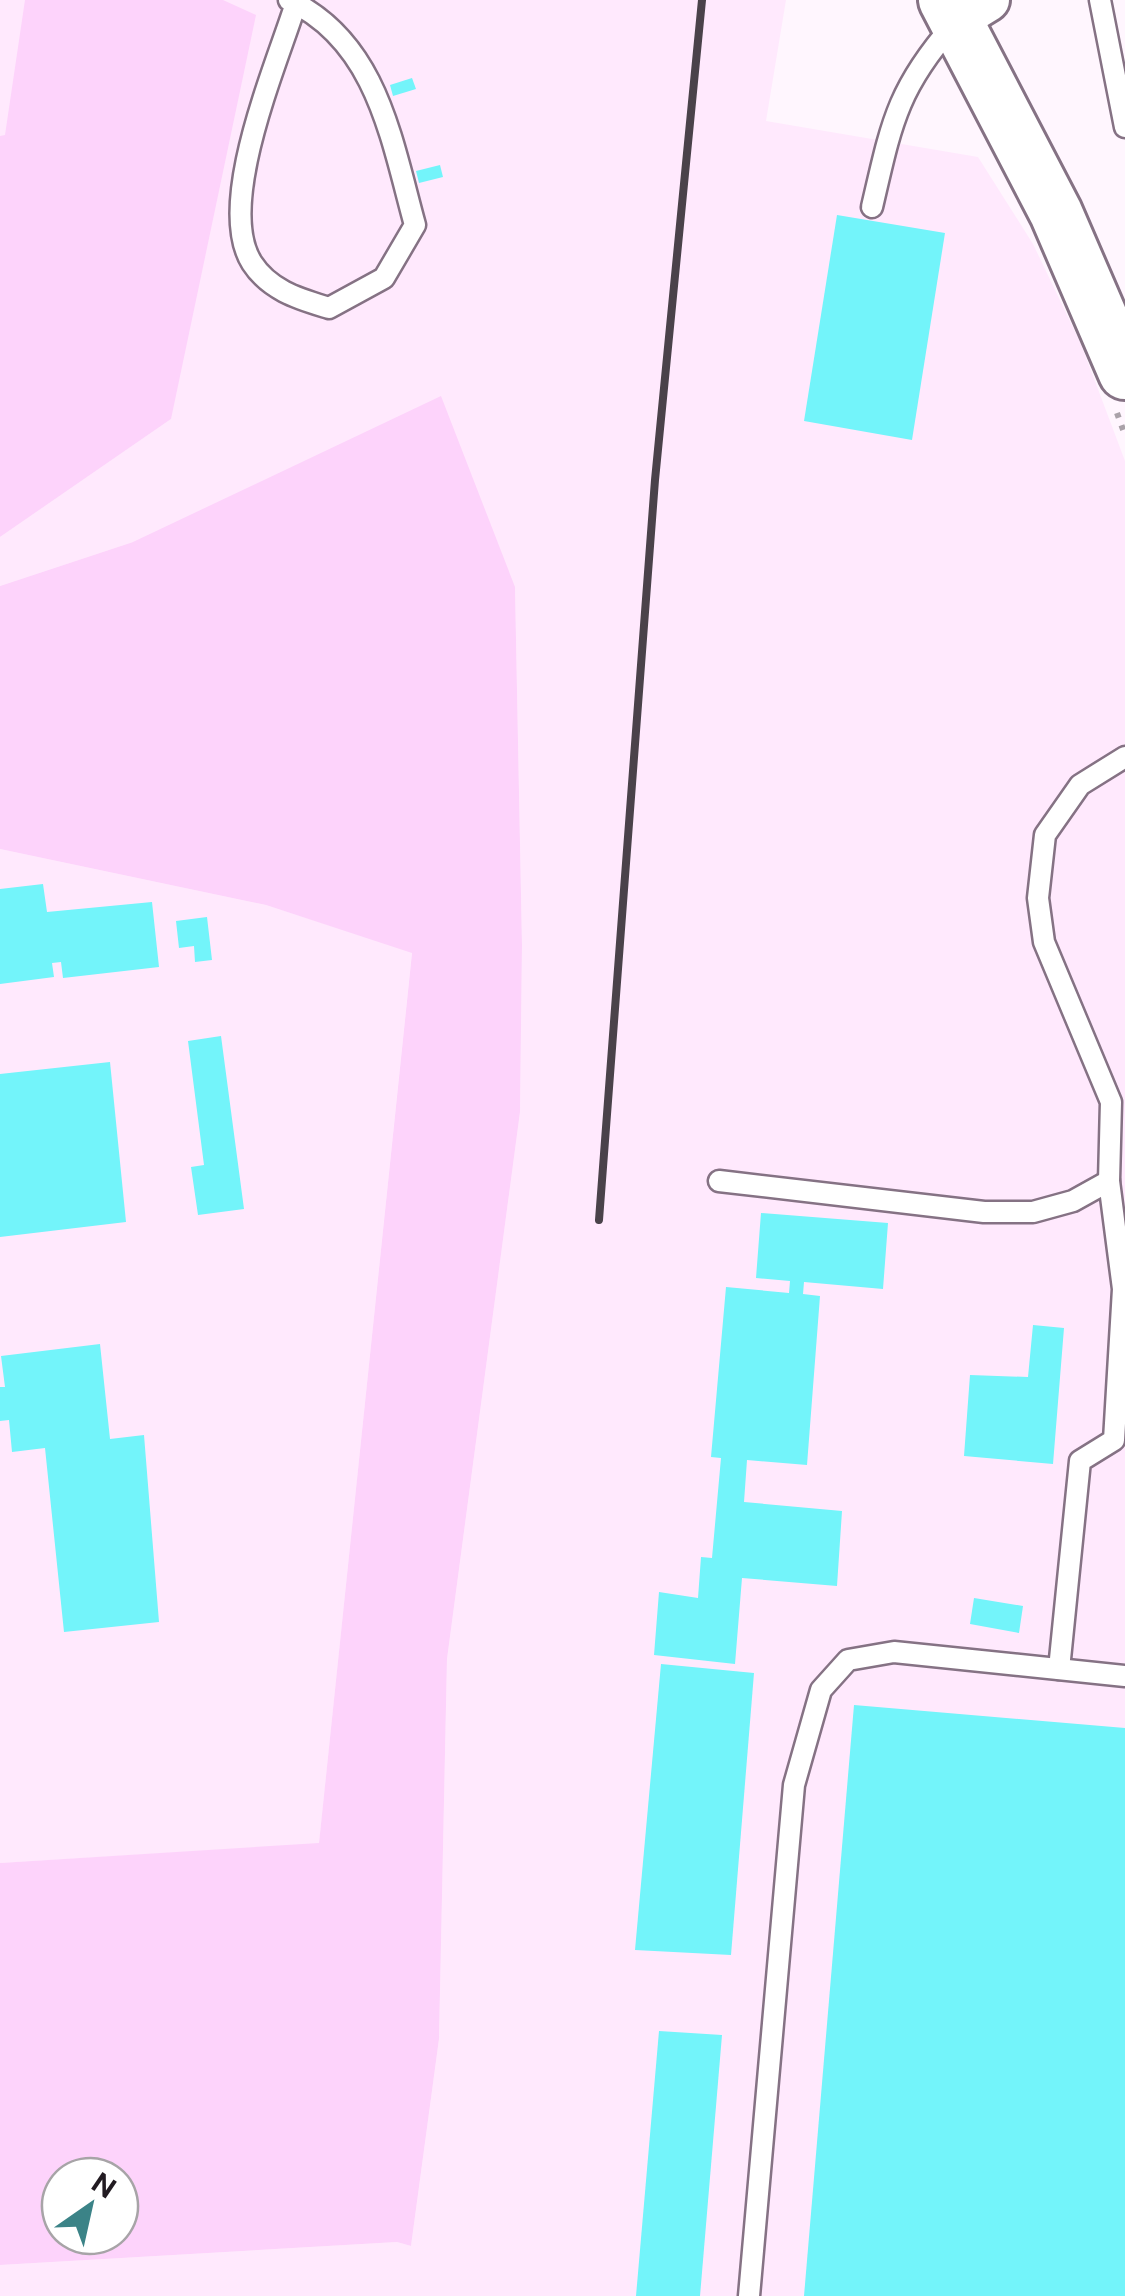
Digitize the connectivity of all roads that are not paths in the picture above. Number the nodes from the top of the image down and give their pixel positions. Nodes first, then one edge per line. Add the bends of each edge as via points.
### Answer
1 (1100, 0) edge
2 (292, 2) edge
3 (963, 6) edge
4 (1125, 127) edge
5 (872, 208) dead end
6 (1125, 372) edge
7 (1125, 757) edge
8 (719, 1181) dead end
9 (1109, 1181) junction
10 (1058, 1670) junction
11 (1125, 1676) edge
12 (749, 2296) edge

1 - 4 lane
2 - 2 lane via 319,14 354,49 387,123 415,225 384,278 330,308 286,295 252,262 240,222 250,146
3 - 5 lane via 899,102
3 - 6 street
7 - 9 lane via 1080,785 1046,835 1038,898 1044,942 1111,1102
8 - 9 lane via 1016,1212 1073,1201
9 - 10 lane via 1123,1288 1114,1440 1080,1461
10 - 11 lane
10 - 12 lane via 866,1654 848,1660 821,1690 794,1785

